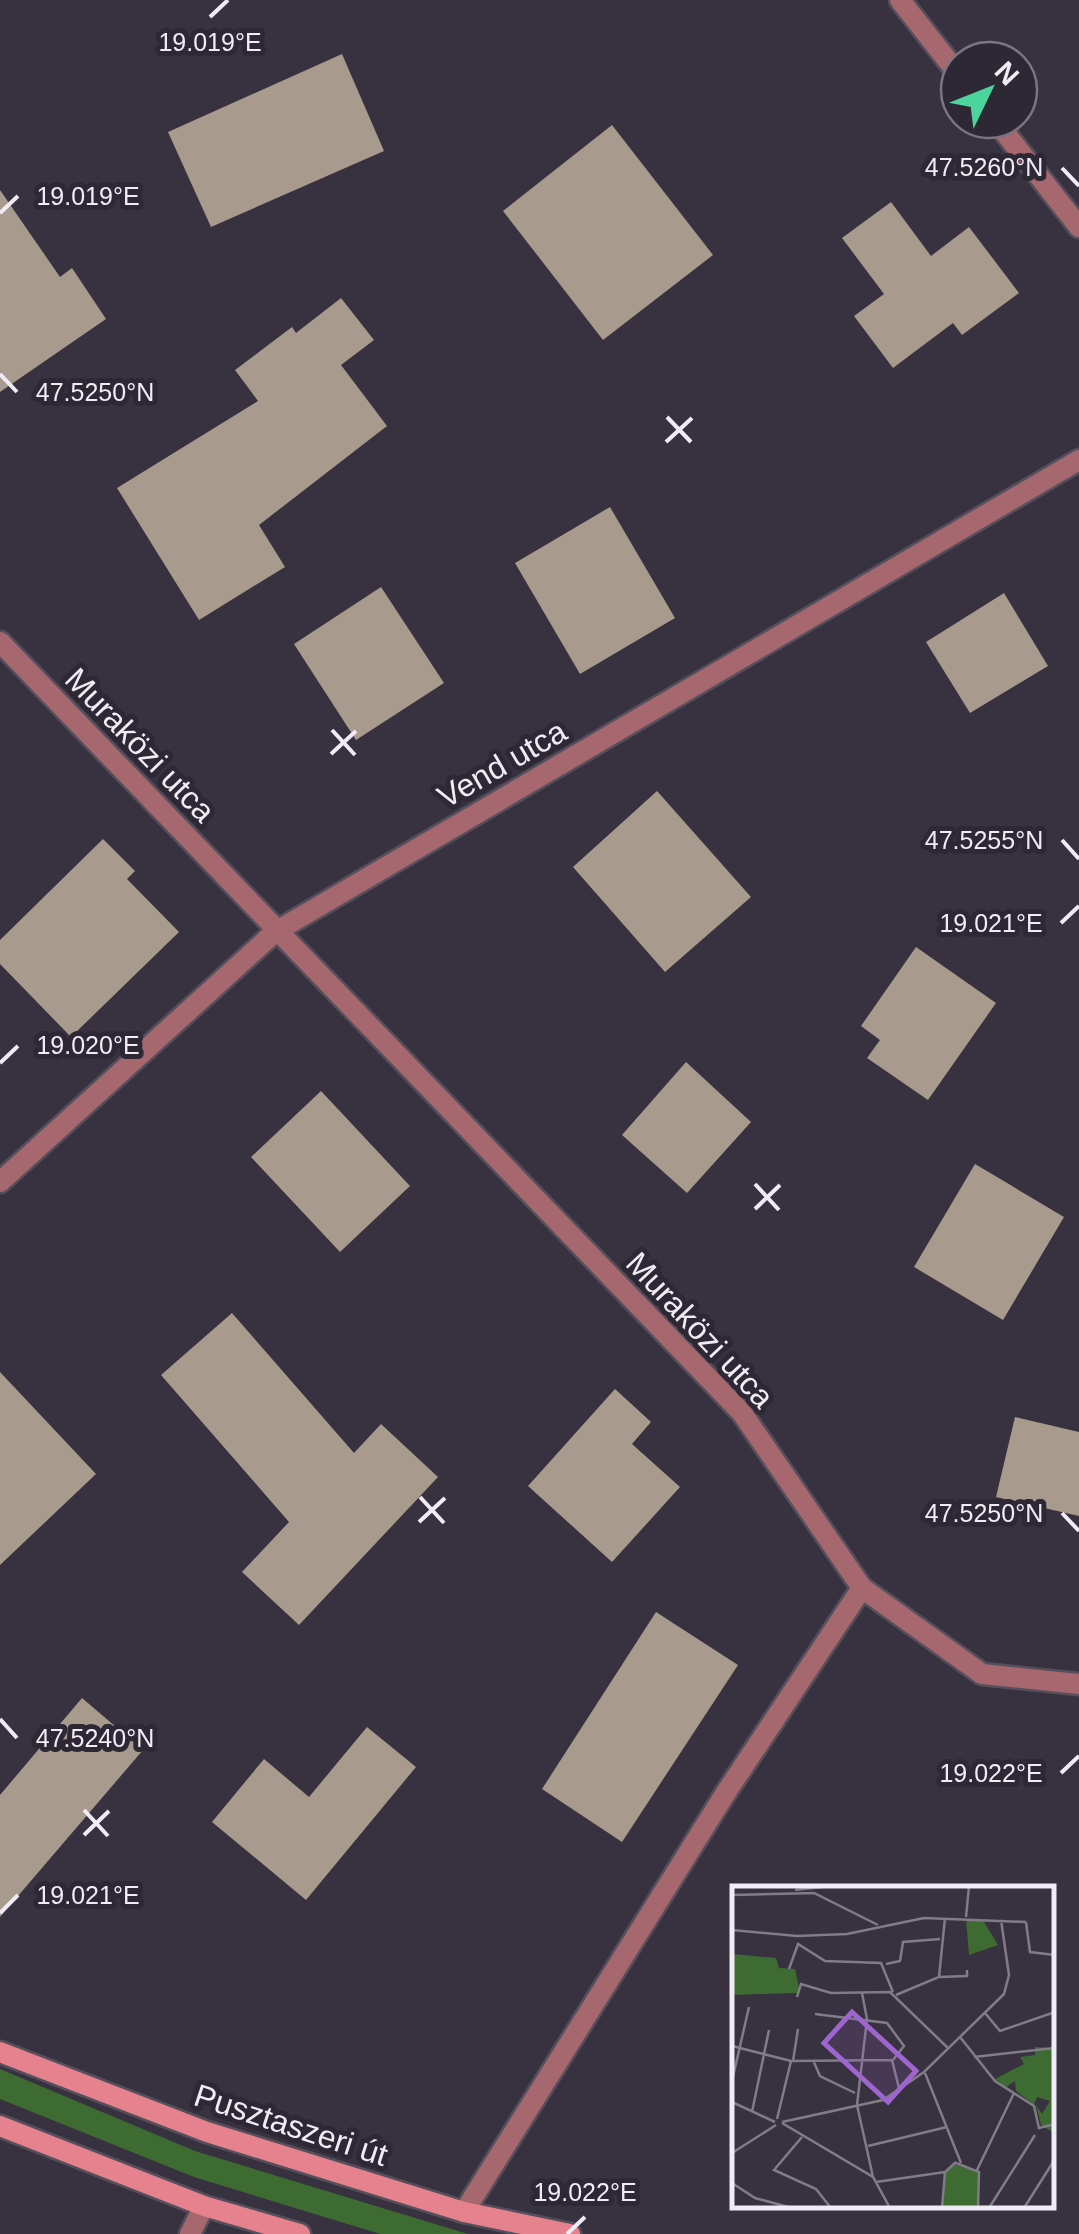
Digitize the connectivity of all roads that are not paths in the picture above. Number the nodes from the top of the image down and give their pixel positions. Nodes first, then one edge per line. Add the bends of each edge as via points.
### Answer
1 (900, 0) edge
2 (939, 50) edge
3 (1011, 140) edge
4 (1079, 227) edge
5 (1079, 460) edge
6 (0, 642) edge
7 (275, 932) junction
8 (0, 1182) edge
9 (862, 1588) junction
10 (1079, 1684) edge
11 (0, 2052) edge
12 (0, 2126) edge
13 (204, 2206) junction
14 (464, 2212) junction
15 (190, 2234) edge
16 (300, 2234) edge
17 (570, 2234) edge

1 - 2 street
3 - 4 street
5 - 7 street, Vend utca
6 - 7 street, Muraközi utca
7 - 8 street, Vend utca
7 - 9 street, Muraközi utca via 742,1414
9 - 10 street, Muraközi utca via 982,1674
9 - 14 street
11 - 14 street, Pusztaszeri út via 206,2132
12 - 13 street
13 - 15 street
13 - 16 street
14 - 17 street, Pusztaszeri út

